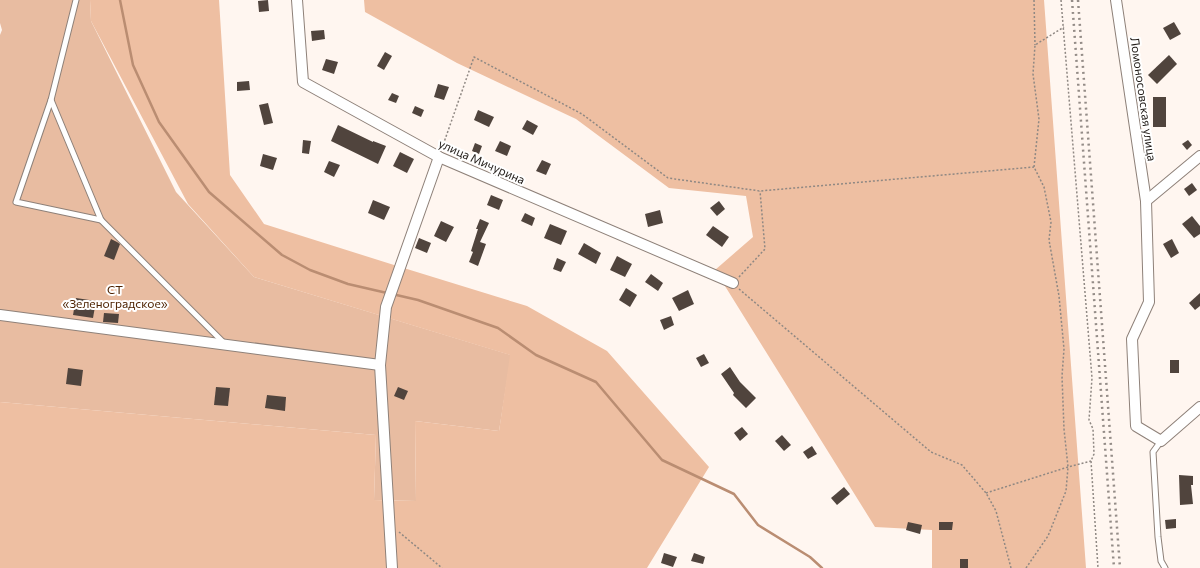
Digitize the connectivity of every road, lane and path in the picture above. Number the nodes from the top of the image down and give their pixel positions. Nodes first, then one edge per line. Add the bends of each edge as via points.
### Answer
1 (76, 0) edge
2 (297, 0) edge
3 (1034, 0) edge
4 (1061, 0) edge
5 (1116, 0) edge
6 (1064, 27) junction
7 (1035, 45) junction
8 (51, 100) junction
9 (1200, 156) edge
10 (439, 157) junction
11 (1034, 166) junction
12 (760, 191) junction
13 (1146, 201) junction
14 (101, 220) junction
15 (733, 283) junction
16 (0, 314) edge
17 (225, 344) junction
18 (380, 365) junction
19 (1200, 407) edge
20 (1161, 441) junction
21 (1091, 461) junction
22 (1068, 467) junction
23 (986, 492) junction
24 (389, 523) junction
25 (392, 568) edge
26 (442, 568) edge
27 (1011, 568) edge
28 (1026, 568) edge
29 (1098, 568) edge
30 (1164, 568) edge

1 - 8 lane
2 - 10 street, улица Мичурина via 303,82
3 - 7 path
4 - 6 path
5 - 13 street, Ломоносовская улица
6 - 7 path
6 - 21 path via 1092,378 1089,420 1093,429 1094,454
7 - 11 path via 1033,74 1039,119
8 - 14 lane
8 - 14 lane via 16,202
9 - 13 street
10 - 12 path via 474,57 582,114 668,178
10 - 15 street, улица Мичурина
10 - 18 street via 386,307
11 - 12 path
11 - 22 path via 1044,187 1051,222 1049,240 1059,296 1064,349 1062,376
12 - 15 path via 765,249
13 - 20 street, Ломоносовская улица via 1148,302 1132,339 1136,426
14 - 17 lane
15 - 23 path via 931,452 962,464
16 - 17 street
17 - 18 street
18 - 24 street
19 - 20 street
20 - 30 lane via 1153,452 1158,537
21 - 22 path
21 - 29 path
22 - 23 path
22 - 28 path via 1066,491 1048,536
23 - 27 path via 996,511
24 - 25 street
24 - 26 path

